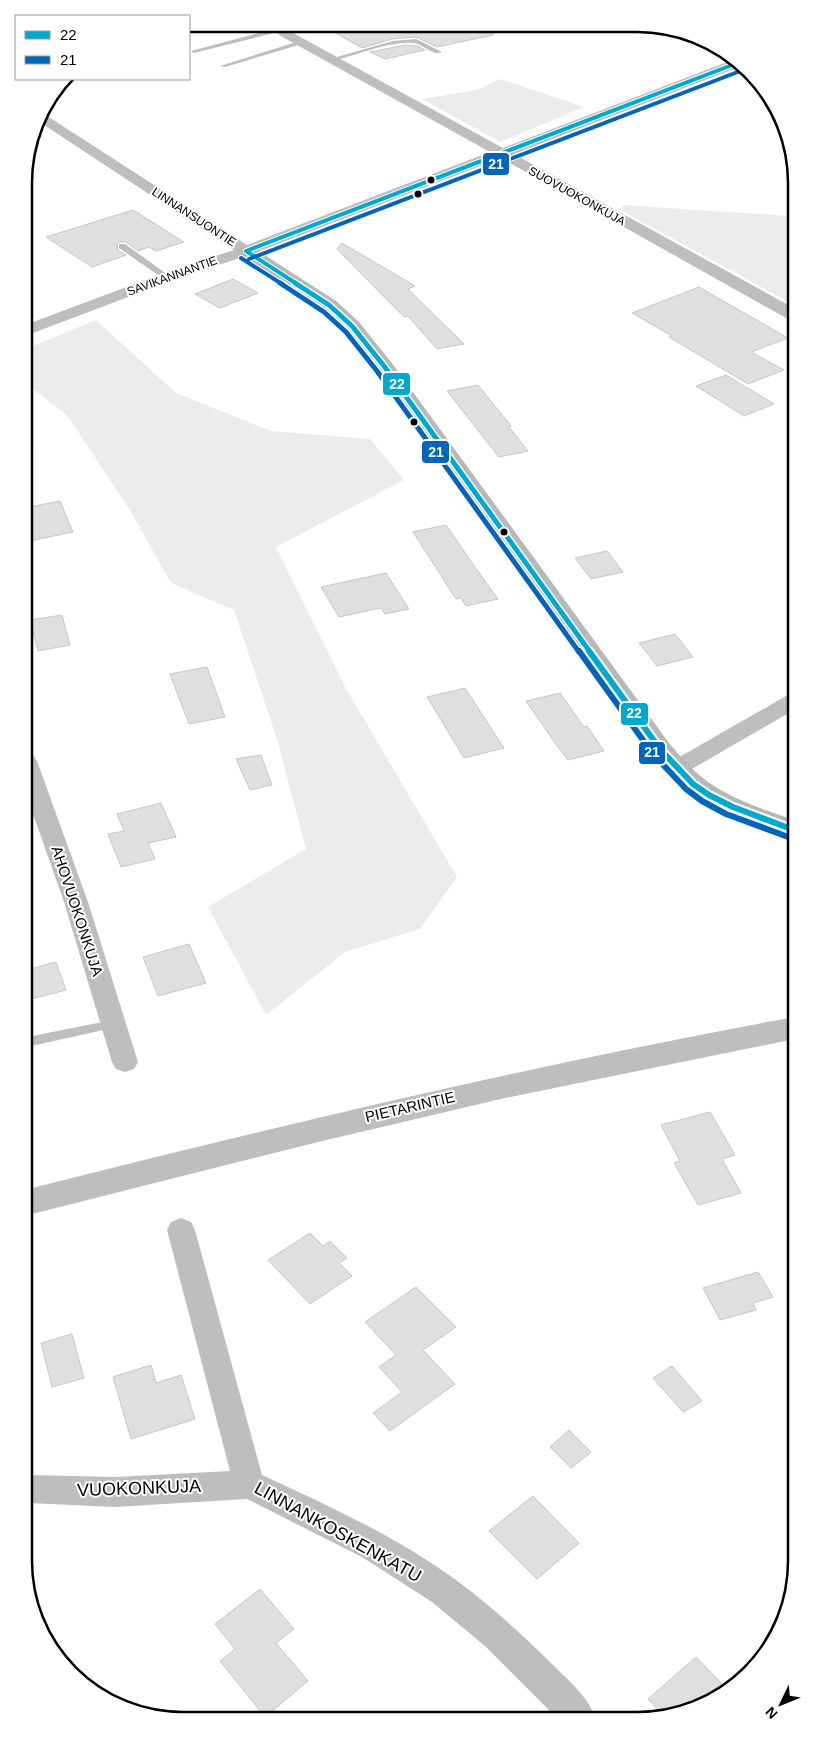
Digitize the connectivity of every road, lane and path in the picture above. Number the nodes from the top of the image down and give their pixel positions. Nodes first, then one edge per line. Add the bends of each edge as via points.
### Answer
1 (270, 32) edge
2 (284, 32) edge
3 (303, 42) junction
4 (194, 51) dead end
5 (438, 52) dead end
6 (334, 59) junction
7 (731, 65) edge
8 (223, 66) dead end
9 (47, 120) edge
10 (502, 153) junction
11 (122, 246) dead end
12 (246, 251) junction
13 (167, 277) junction
14 (788, 312) edge
15 (33, 328) edge
16 (788, 704) edge
17 (677, 768) junction
18 (33, 780) edge
19 (788, 828) edge
20 (113, 1024) junction
21 (788, 1029) edge
22 (32, 1041) edge
23 (125, 1062) dead end
24 (32, 1201) edge
25 (181, 1230) dead end
26 (249, 1484) junction
27 (32, 1489) edge
28 (574, 1712) edge

1 - 4 lane
2 - 3 street, SUOVUOKONKUJA
3 - 6 street, SUOVUOKONKUJA
3 - 8 lane
5 - 6 lane via 416,41 393,43
6 - 10 street, SUOVUOKONKUJA
7 - 10 street, SAVIKANNANTIE
9 - 12 street, LINNANSUONTIE
10 - 12 street, SAVIKANNANTIE
10 - 14 street, SUOVUOKONKUJA
11 - 13 lane
12 - 13 street, SAVIKANNANTIE
12 - 17 street, LINNANSUONTIE via 321,300 352,326
13 - 15 street, SAVIKANNANTIE
16 - 17 street
17 - 19 street, LINNANSUONTIE via 705,793
18 - 20 street, AHOVUOKONKUJA via 76,902
20 - 22 lane
20 - 23 street, AHOVUOKONKUJA
21 - 24 main road, PIETARINTIE via 500,1086 290,1135
25 - 26 street, LINNANKOSKENKATU
26 - 27 street, VUOKONKUJA via 115,1492
26 - 28 street, LINNANKOSKENKATU via 370,1545 444,1592 501,1639

